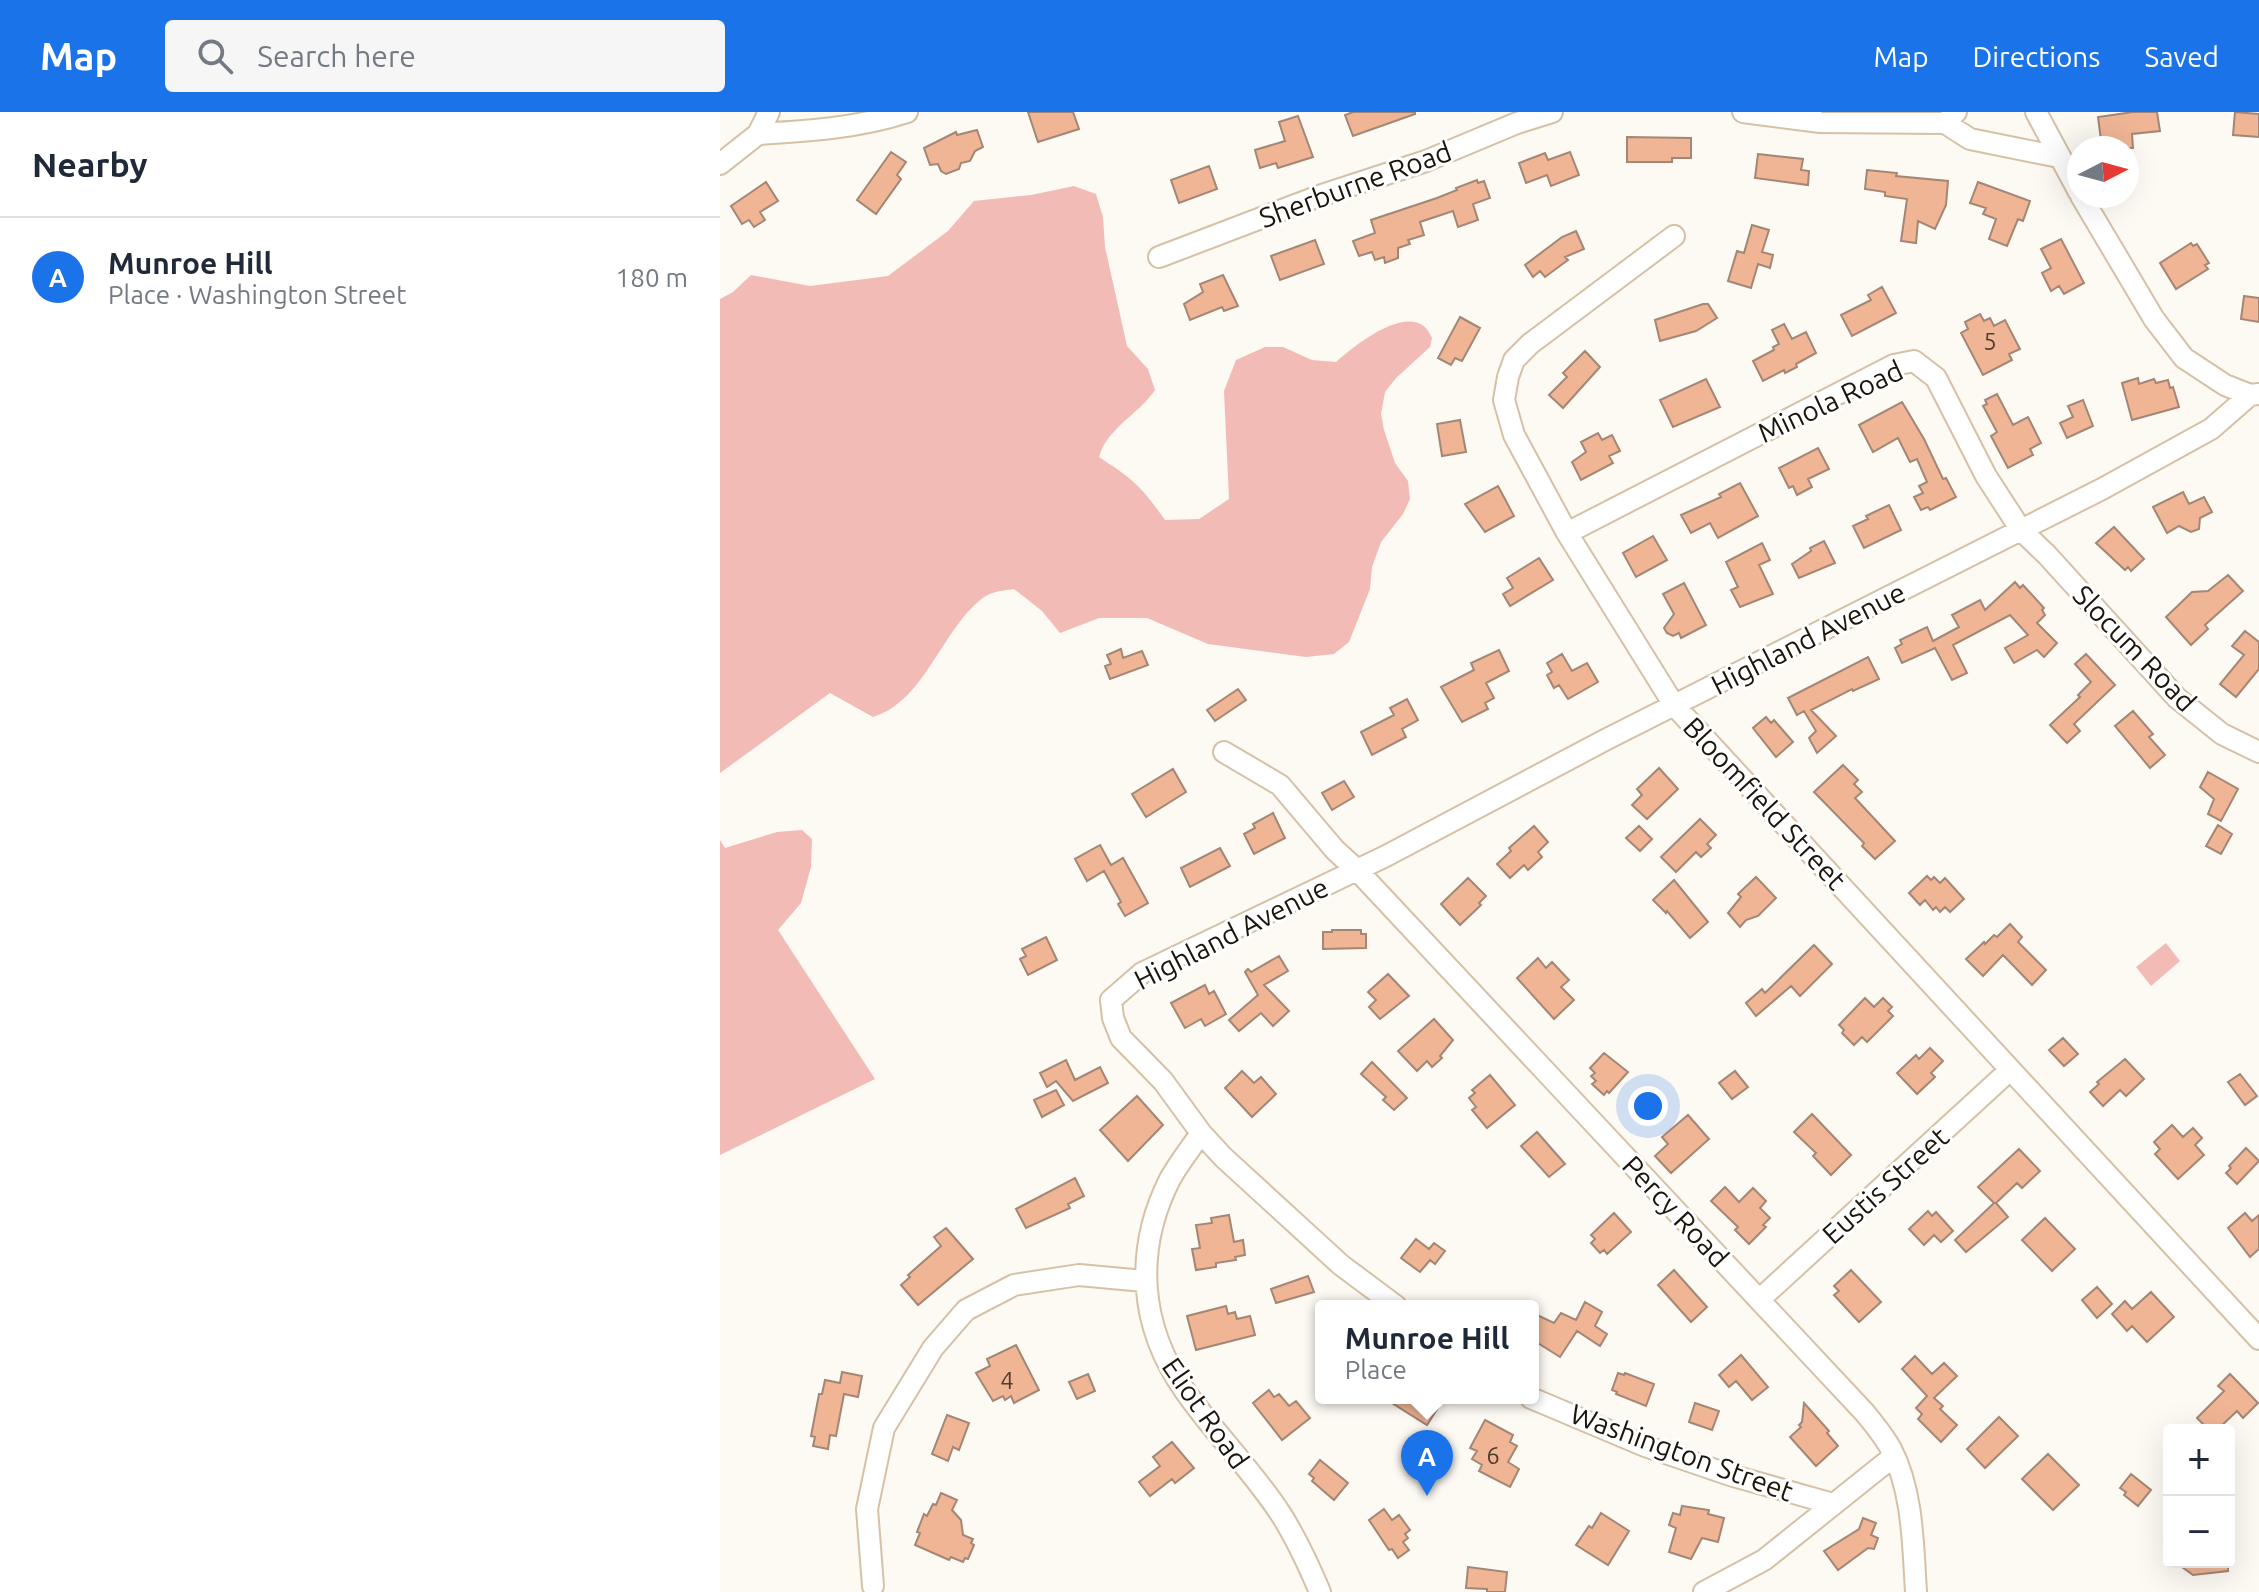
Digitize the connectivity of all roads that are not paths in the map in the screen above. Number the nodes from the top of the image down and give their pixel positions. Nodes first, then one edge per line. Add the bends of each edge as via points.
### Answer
1 (769, 112) edge
2 (907, 112) edge
3 (1743, 112) edge
4 (2036, 112) edge
5 (1543, 113) edge
6 (1786, 115) edge
7 (1951, 117) edge
8 (758, 134) junction
9 (2059, 157) junction
10 (720, 164) edge
11 (2067, 171) edge
12 (2088, 208) edge
13 (1674, 236) dead end
14 (1159, 257) dead end
15 (2255, 394) edge
16 (2021, 530) junction
17 (1567, 533) junction
18 (1674, 705) junction
19 (1224, 752) dead end
20 (2259, 752) edge
21 (1357, 870) junction
22 (2010, 1070) junction
23 (1201, 1133) junction
24 (1144, 1281) junction
25 (1388, 1300) edge
26 (1759, 1300) junction
27 (2259, 1339) edge
28 (1539, 1401) edge
29 (1894, 1456) junction
30 (1833, 1504) junction
31 (873, 1586) dead end
32 (1320, 1592) edge
33 (1704, 1592) edge
34 (1916, 1592) edge

1 - 8 street
2 - 8 street via 823,130
3 - 6 street
4 - 9 street
5 - 14 street, Sherburne Road
6 - 7 street via 1820,122
7 - 9 street via 1970,139
8 - 10 street
9 - 11 street
12 - 15 street via 2154,319 2184,358 2225,385
13 - 17 street, Bloomfield Street via 1514,360 1504,400 1514,435
15 - 16 street, Highland Avenue via 2211,429
16 - 17 street, Minola Road via 1986,476 1936,378 1914,361 1894,365
16 - 18 street, Highland Avenue
16 - 20 street, Slocum Road via 2177,698 2222,734
17 - 18 street, Bloomfield Street
18 - 21 street, Highland Avenue
18 - 22 street, Bloomfield Street
19 - 21 street, Percy Road via 1280,785
21 - 23 street, Highland Avenue via 1142,973 1111,1000 1121,1038 1163,1081
21 - 26 street, Percy Road
22 - 26 street, Eustis Street
22 - 27 street, Bloomfield Street
23 - 24 street, Eliot Road via 1155,1212
23 - 25 street via 1341,1265
24 - 31 street via 1079,1275 1014,1285 966,1310 933,1348 884,1428 867,1509
24 - 32 street, Eliot Road via 1158,1346 1183,1389 1281,1514
26 - 29 street, Percy Road via 1865,1413
28 - 30 street, Washington Street via 1645,1446
29 - 30 street
29 - 34 street, Percy Road via 1913,1536
30 - 33 street via 1764,1560

